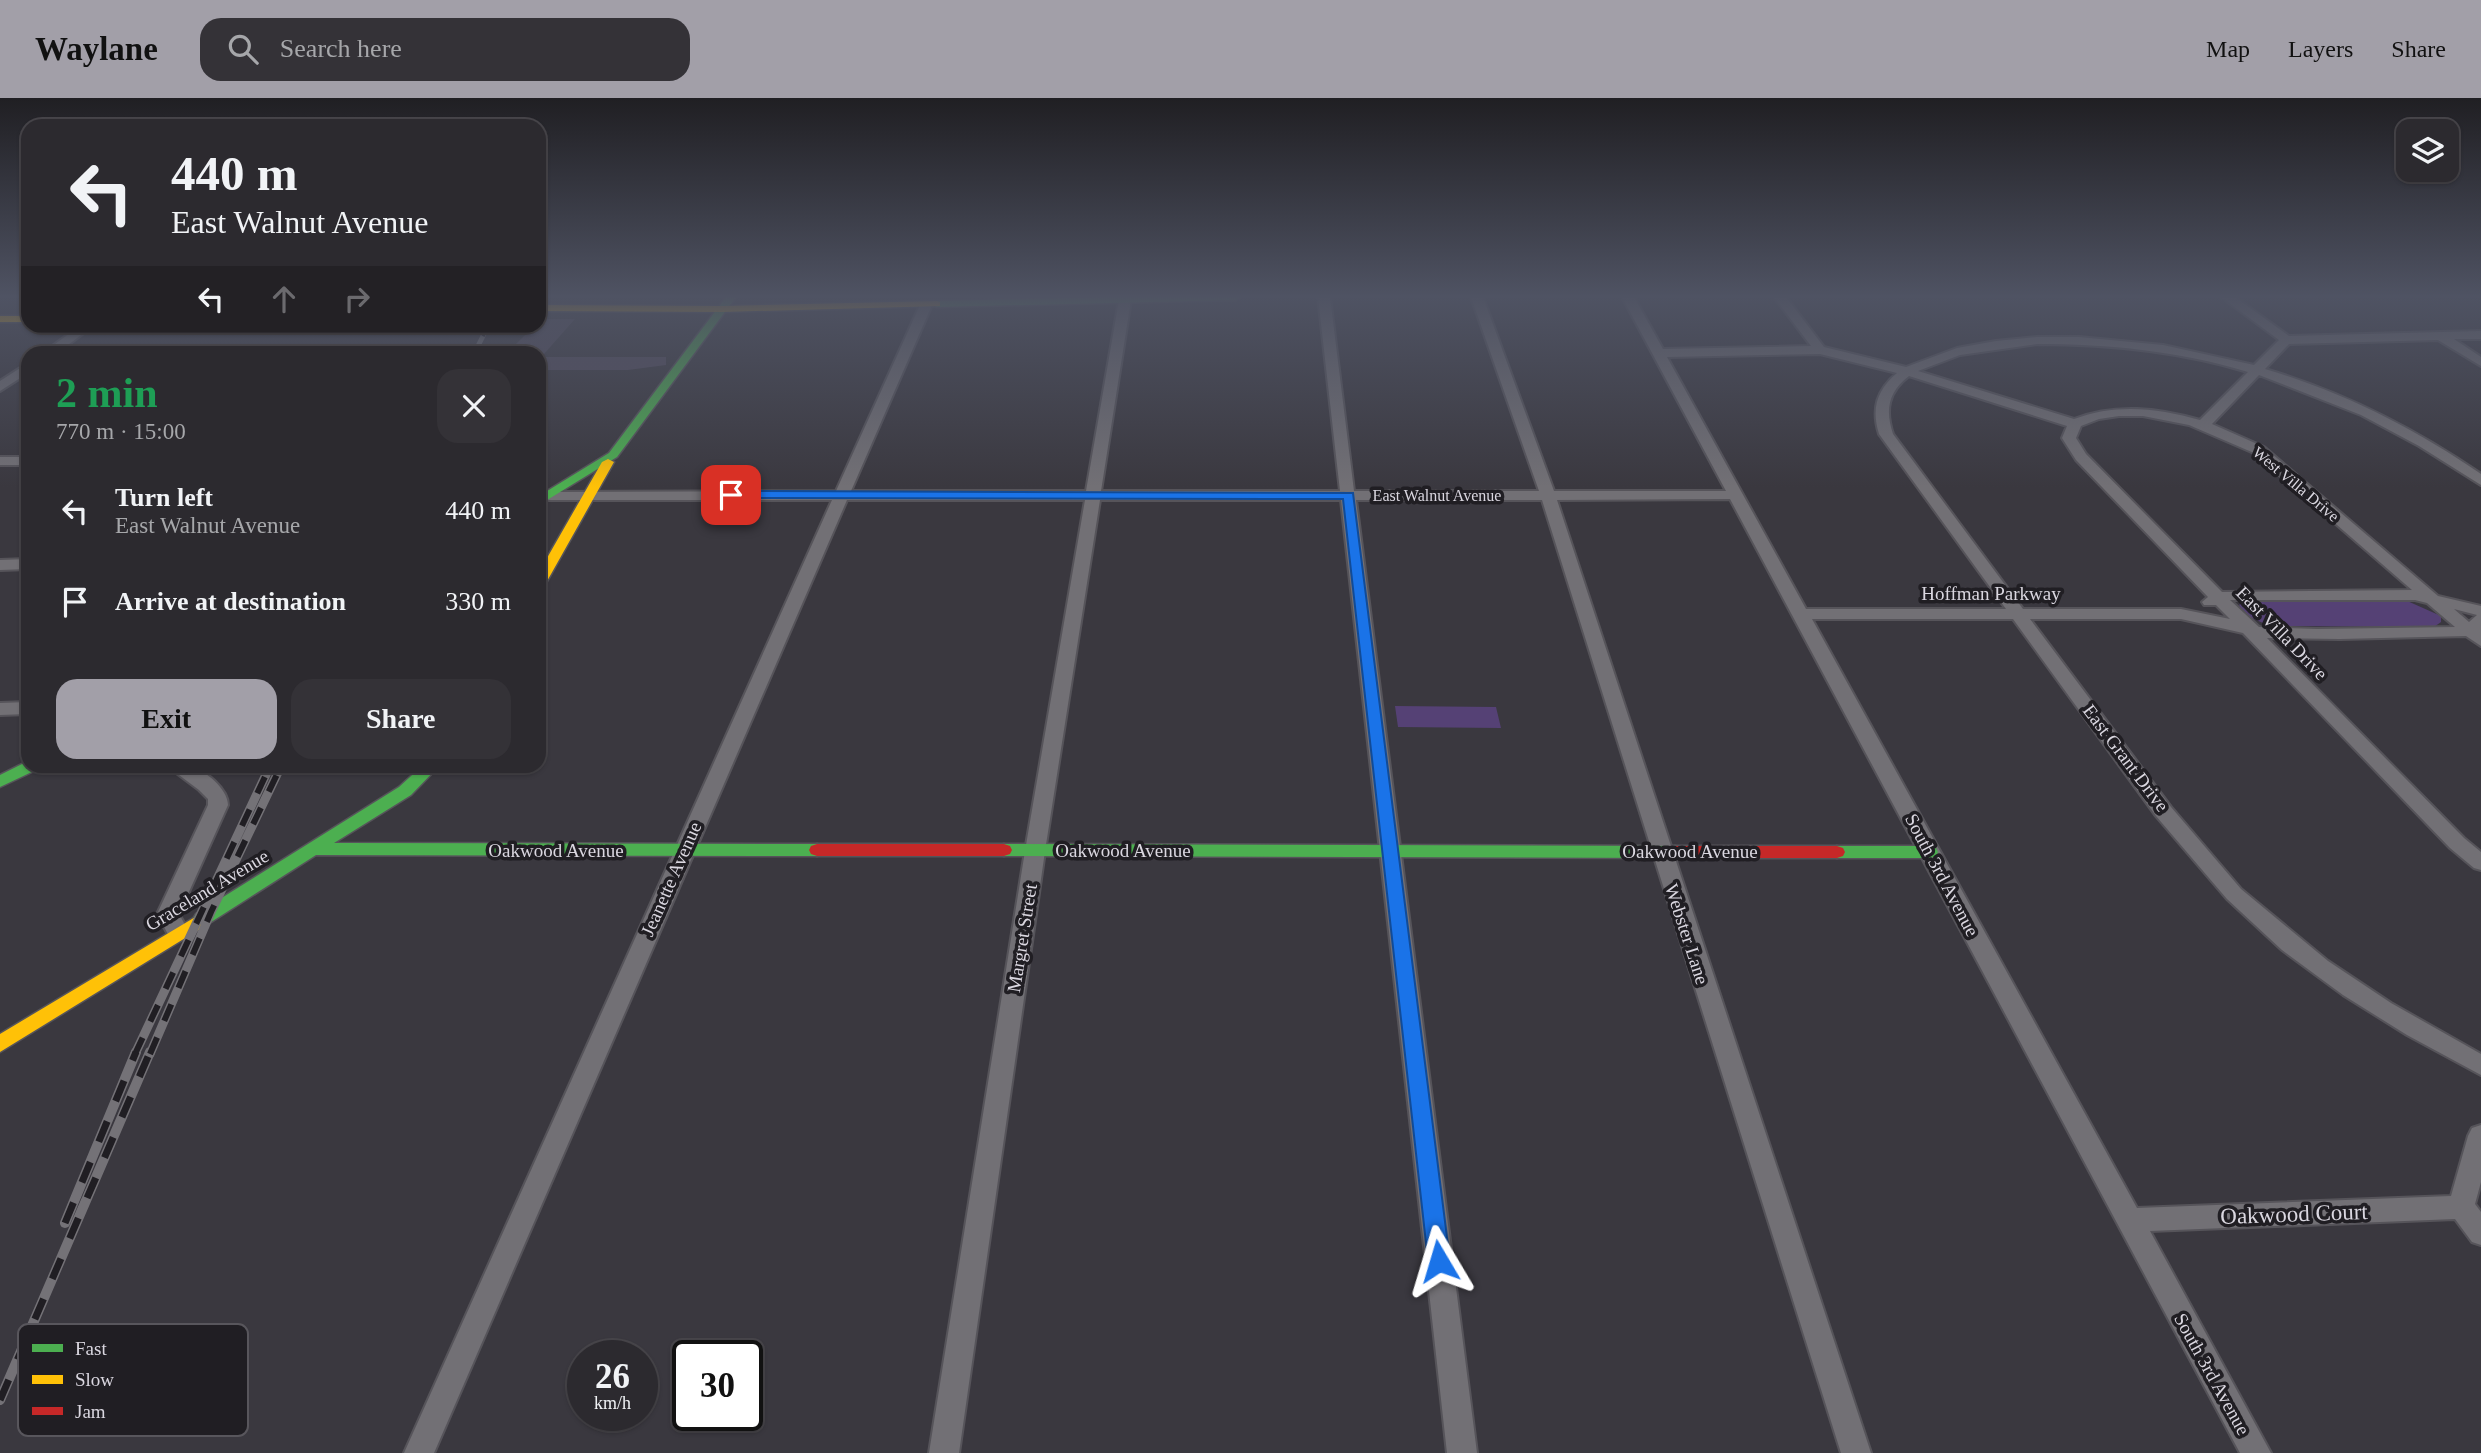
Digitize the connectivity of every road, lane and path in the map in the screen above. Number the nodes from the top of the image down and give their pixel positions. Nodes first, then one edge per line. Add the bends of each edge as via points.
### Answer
1 (683, 360) edge
2 (901, 360) edge
3 (1115, 360) edge
4 (1332, 360) edge
5 (1500, 360) edge
6 (1664, 360) edge
7 (1861, 360) edge
8 (1931, 360) edge
9 (2208, 360) edge
10 (2268, 360) edge
11 (1905, 371) junction
12 (2258, 371) junction
13 (21, 372) edge
14 (21, 384) edge
15 (1, 385) edge
16 (2204, 424) junction
17 (2075, 425) junction
18 (613, 455) junction
19 (0, 461) edge
20 (21, 461) edge
21 (2481, 481) edge
22 (588, 495) junction
23 (841, 495) junction
24 (1093, 495) junction
25 (1348, 495) junction
26 (1548, 495) junction
27 (1738, 495) junction
28 (546, 497) edge
29 (546, 498) edge
30 (21, 564) edge
31 (0, 565) edge
32 (546, 570) edge
33 (2217, 597) junction
34 (2428, 597) junction
35 (2481, 611) edge
36 (1800, 614) junction
37 (2018, 614) junction
38 (2181, 614) junction
39 (2248, 629) junction
40 (2477, 630) edge
41 (21, 708) edge
42 (0, 709) edge
43 (21, 771) edge
44 (187, 773) edge
45 (424, 773) edge
46 (0, 782) edge
47 (315, 849) junction
48 (1388, 849) junction
49 (684, 851) junction
50 (1035, 851) junction
51 (1660, 851) junction
52 (1930, 852) junction
53 (2481, 863) edge
54 (178, 932) junction
55 (0, 1044) edge
56 (2481, 1065) edge
57 (2481, 1136) edge
58 (2461, 1207) junction
59 (2128, 1220) junction
60 (2481, 1233) edge
61 (419, 1453) edge
62 (944, 1453) edge
63 (1462, 1453) edge
64 (1856, 1453) edge
65 (2256, 1453) edge

1 - 18 street
2 - 23 street, Jeanette Avenue
3 - 24 street, Margret Street
4 - 25 street
5 - 26 street, Webster Lane
6 - 27 street, South 3rd Avenue
7 - 11 street
8 - 11 street
9 - 12 street
10 - 12 street
11 - 17 street
11 - 37 street, East Grant Drive via 1888,387 1882,405 1886,433
12 - 16 street
12 - 21 street via 2389,421
13 - 15 street
14 - 15 street
16 - 17 street, West Villa Drive via 2130,413 2092,417
16 - 34 street, West Villa Drive via 2259,450
17 - 33 street, East Villa Drive via 2069,438 2081,457
18 - 22 street
18 - 28 street
19 - 20 street
22 - 23 street, East Walnut Avenue
22 - 29 street, East Walnut Avenue
22 - 32 street
23 - 24 street, East Walnut Avenue
23 - 49 street, Jeanette Avenue
24 - 25 street, East Walnut Avenue
24 - 50 street, Margret Street
25 - 26 street, East Walnut Avenue
25 - 48 street
26 - 27 street, East Walnut Avenue
26 - 51 street, Webster Lane
27 - 36 street, South 3rd Avenue
30 - 31 street
33 - 34 street, Hoffman Parkway
33 - 38 street, Hoffman Parkway via 2198,611
33 - 39 street, East Villa Drive
34 - 35 street, Hoffman Parkway
34 - 40 street, West Villa Drive
36 - 37 street, Hoffman Parkway
36 - 52 street, South 3rd Avenue
37 - 38 street, Hoffman Parkway
37 - 56 street, East Grant Drive via 2150,792 2235,894 2327,972 2388,1013
38 - 39 street, Hoffman Parkway via 2202,615
39 - 40 street, Hoffman Parkway via 2269,633
39 - 53 street, East Villa Drive
41 - 42 street
43 - 46 street
44 - 54 street via 206,785 218,798 218,805 168,914
45 - 47 street, Graceland Avenue via 405,791
47 - 49 street, Oakwood Avenue
47 - 54 street, Graceland Avenue
48 - 50 street, Oakwood Avenue
48 - 51 street, Oakwood Avenue
48 - 63 street
49 - 50 street, Oakwood Avenue
49 - 61 street, Jeanette Avenue
50 - 62 street, Margret Street
51 - 52 street, Oakwood Avenue
51 - 64 street, Webster Lane
52 - 59 street, South 3rd Avenue
54 - 55 street, Graceland Avenue
57 - 58 street
58 - 59 street, Oakwood Court
58 - 60 street
59 - 65 street, South 3rd Avenue

